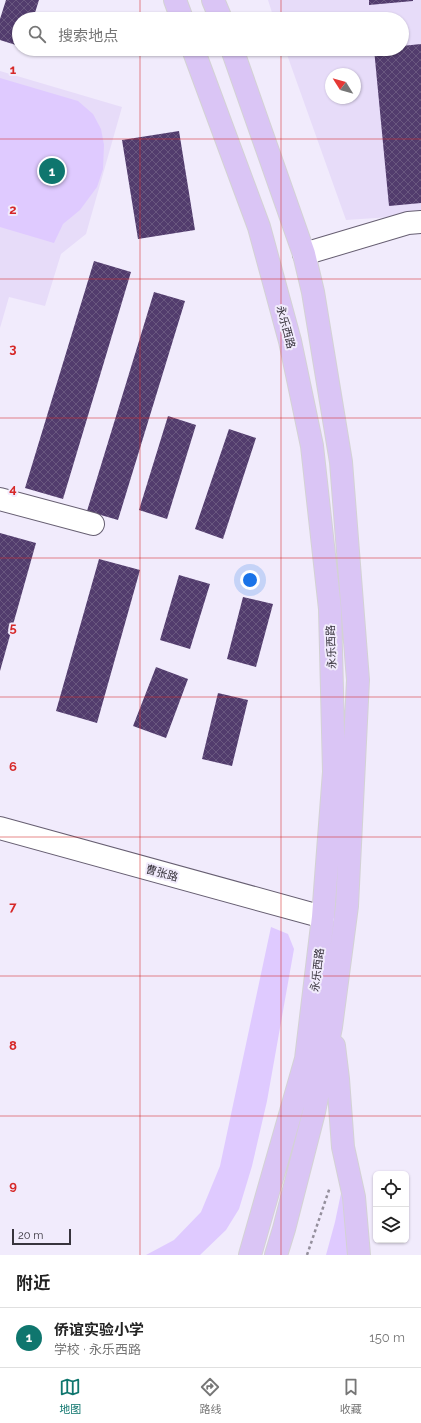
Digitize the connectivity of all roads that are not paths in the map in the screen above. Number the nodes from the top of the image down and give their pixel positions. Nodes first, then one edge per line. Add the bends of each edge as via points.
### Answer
1 (175, 0) edge
2 (213, 0) edge
3 (179, 12) edge
4 (218, 12) edge
5 (196, 56) edge
6 (234, 56) edge
7 (421, 222) edge
8 (304, 254) junction
9 (0, 499) edge
10 (93, 524) dead end
11 (0, 828) edge
12 (324, 917) junction
13 (331, 1027) junction
14 (260, 1222) junction
15 (233, 1255) edge
16 (250, 1255) edge
17 (276, 1255) edge
18 (359, 1255) edge

1 - 3 main road
2 - 4 main road
5 - 12 main road, 永乐西路 via 259,227 290,341 312,446 330,609 334,772
6 - 8 main road, 永乐西路
7 - 8 street via 408,223
8 - 13 main road, 永乐西路 via 313,292 340,462 358,680 347,906
9 - 10 street
11 - 12 street, 曹张路
12 - 14 main road, 永乐西路 via 306,1059
13 - 17 main road, 永乐西路 via 314,1112
13 - 18 main road via 343,1147 354,1197
14 - 15 main road
14 - 16 main road, 永乐西路

